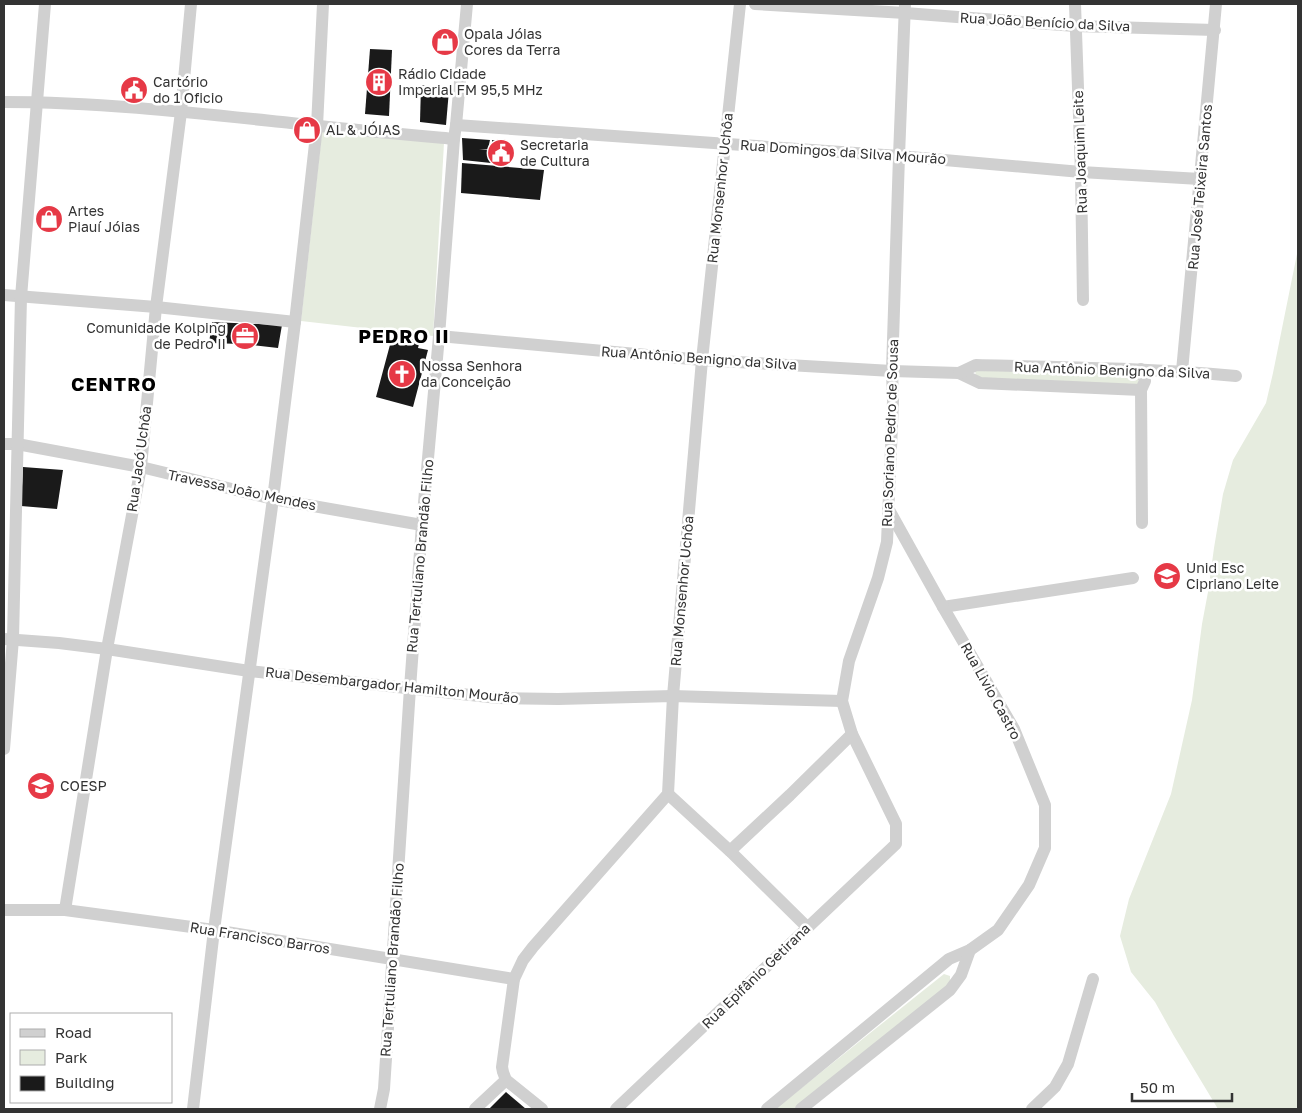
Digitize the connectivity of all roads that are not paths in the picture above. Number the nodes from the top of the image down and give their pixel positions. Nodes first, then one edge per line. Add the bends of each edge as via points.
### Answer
1 (45, 4) edge
2 (191, 4) edge
3 (323, 4) edge
4 (467, 4) edge
5 (740, 4) edge
6 (755, 4) edge
7 (1075, 4) edge
8 (1216, 4) edge
9 (905, 8) edge
10 (1075, 26) junction
11 (1215, 30) junction
12 (4, 102) edge
13 (38, 102) junction
14 (181, 112) junction
15 (456, 125) junction
16 (316, 126) junction
17 (454, 139) junction
18 (724, 143) junction
19 (899, 156) junction
20 (1081, 172) junction
21 (1200, 180) junction
22 (4, 295) edge
23 (22, 297) junction
24 (1083, 300) dead end
25 (156, 307) junction
26 (295, 322) junction
27 (439, 336) junction
28 (702, 360) junction
29 (1141, 369) junction
30 (1182, 371) junction
31 (892, 372) junction
32 (959, 373) junction
33 (1236, 376) dead end
34 (1141, 390) junction
35 (4, 444) edge
36 (17, 444) junction
37 (141, 468) junction
38 (273, 499) junction
39 (888, 508) junction
40 (1142, 523) dead end
41 (422, 525) junction
42 (1133, 578) dead end
43 (943, 607) junction
44 (8, 639) edge
45 (107, 649) junction
46 (249, 671) junction
47 (410, 688) junction
48 (673, 696) junction
49 (842, 701) junction
50 (852, 734) junction
51 (4, 749) edge
52 (668, 794) junction
53 (896, 844) joint
54 (730, 851) junction
55 (4, 910) edge
56 (65, 910) junction
57 (807, 927) junction
58 (214, 930) junction
59 (970, 950) junction
60 (392, 958) junction
61 (514, 979) junction
62 (1093, 979) dead end
63 (506, 1080) junction
64 (193, 1109) edge
65 (380, 1109) edge
66 (475, 1109) edge
67 (542, 1109) edge
68 (616, 1109) edge
69 (767, 1109) edge
70 (801, 1109) edge
71 (1032, 1109) edge

1 - 13 street
2 - 14 street, Rua Jacó Uchôa
3 - 16 street
4 - 15 street, Rua Tertuliano Brandão Filho
5 - 18 street, Rua Monsenhor Uchôa
6 - 9 street, Rua João Benício da Silva
7 - 10 street, Rua Joaquim Leite
8 - 11 street, Rua José Teixeira Santos
9 - 10 street, Rua João Benício da Silva
9 - 19 street, Rua Soriano Pedro de Sousa
10 - 11 street, Rua João Benício da Silva
10 - 20 street, Rua Joaquim Leite
11 - 21 street, Rua José Teixeira Santos
12 - 13 street
13 - 14 street
13 - 23 street
14 - 16 street
14 - 25 street, Rua Jacó Uchôa
15 - 17 street, Rua Tertuliano Brandão Filho
15 - 18 street, Rua Domingos da Silva Mourão
16 - 17 street
16 - 26 street
17 - 27 street, Rua Tertuliano Brandão Filho
18 - 19 street, Rua Domingos da Silva Mourão
18 - 28 street, Rua Monsenhor Uchôa
19 - 20 street, Rua Domingos da Silva Mourão
19 - 31 street, Rua Soriano Pedro de Sousa
20 - 21 street, Rua Domingos da Silva Mourão
20 - 24 street, Rua Joaquim Leite
21 - 30 street, Rua José Teixeira Santos
22 - 23 street
23 - 25 street
23 - 36 street
25 - 26 street
25 - 37 street, Rua Jacó Uchôa
26 - 38 street
27 - 28 street, Rua Antônio Benigno da Silva
27 - 41 street, Rua Tertuliano Brandão Filho
28 - 31 street, Rua Antônio Benigno da Silva
28 - 48 street, Rua Monsenhor Uchôa
29 - 30 street, Rua Antônio Benigno da Silva
29 - 32 street, Rua Antônio Benigno da Silva via 976,365
29 - 34 street via 1145,381
30 - 33 street, Rua Antônio Benigno da Silva
31 - 32 street, Rua Antônio Benigno da Silva
31 - 39 street, Rua Soriano Pedro de Sousa
32 - 34 street, Rua Antônio Benigno da Silva via 980,383
34 - 40 street
35 - 36 street, Travessa João Mendes
36 - 37 street, Travessa João Mendes
36 - 44 street
37 - 38 street, Travessa João Mendes
37 - 45 street, Rua Jacó Uchôa
38 - 41 street, Travessa João Mendes
38 - 46 street
39 - 43 street, Rua Livio Castro
39 - 49 street, Rua Soriano Pedro de Sousa via 887,542 849,661
41 - 47 street, Rua Tertuliano Brandão Filho
42 - 43 street
43 - 59 street, Rua Livio Castro via 1014,729 1045,805 1045,848 1030,885 998,930
44 - 45 street, Rua Desembargador Hamilton Mourão
44 - 51 street
45 - 46 street, Rua Desembargador Hamilton Mourão
45 - 56 street, Rua Jacó Uchôa
46 - 47 street, Rua Desembargador Hamilton Mourão
46 - 58 street
47 - 48 street, Rua Desembargador Hamilton Mourão via 498,698
47 - 60 street, Rua Tertuliano Brandão Filho
48 - 49 street, Rua Desembargador Hamilton Mourão
48 - 52 street, Rua Monsenhor Uchôa
49 - 50 street, Rua Soriano Pedro de Sousa
50 - 53 street, Rua Soriano Pedro de Sousa via 896,824
50 - 54 street
52 - 54 street
52 - 61 street via 522,960
53 - 57 street, Rua Epifânio Getirana
54 - 57 street
55 - 56 street, Rua Francisco Barros
56 - 58 street, Rua Francisco Barros
57 - 68 street, Rua Epifânio Getirana
58 - 60 street, Rua Francisco Barros
58 - 64 street
59 - 69 street, Rua Livio Castro via 949,958
59 - 70 street via 961,975 950,990
60 - 61 street, Rua Francisco Barros
60 - 65 street, Rua Tertuliano Brandão Filho
61 - 63 street via 503,1058
62 - 71 street via 1068,1064 1055,1087
63 - 66 street
63 - 67 street

